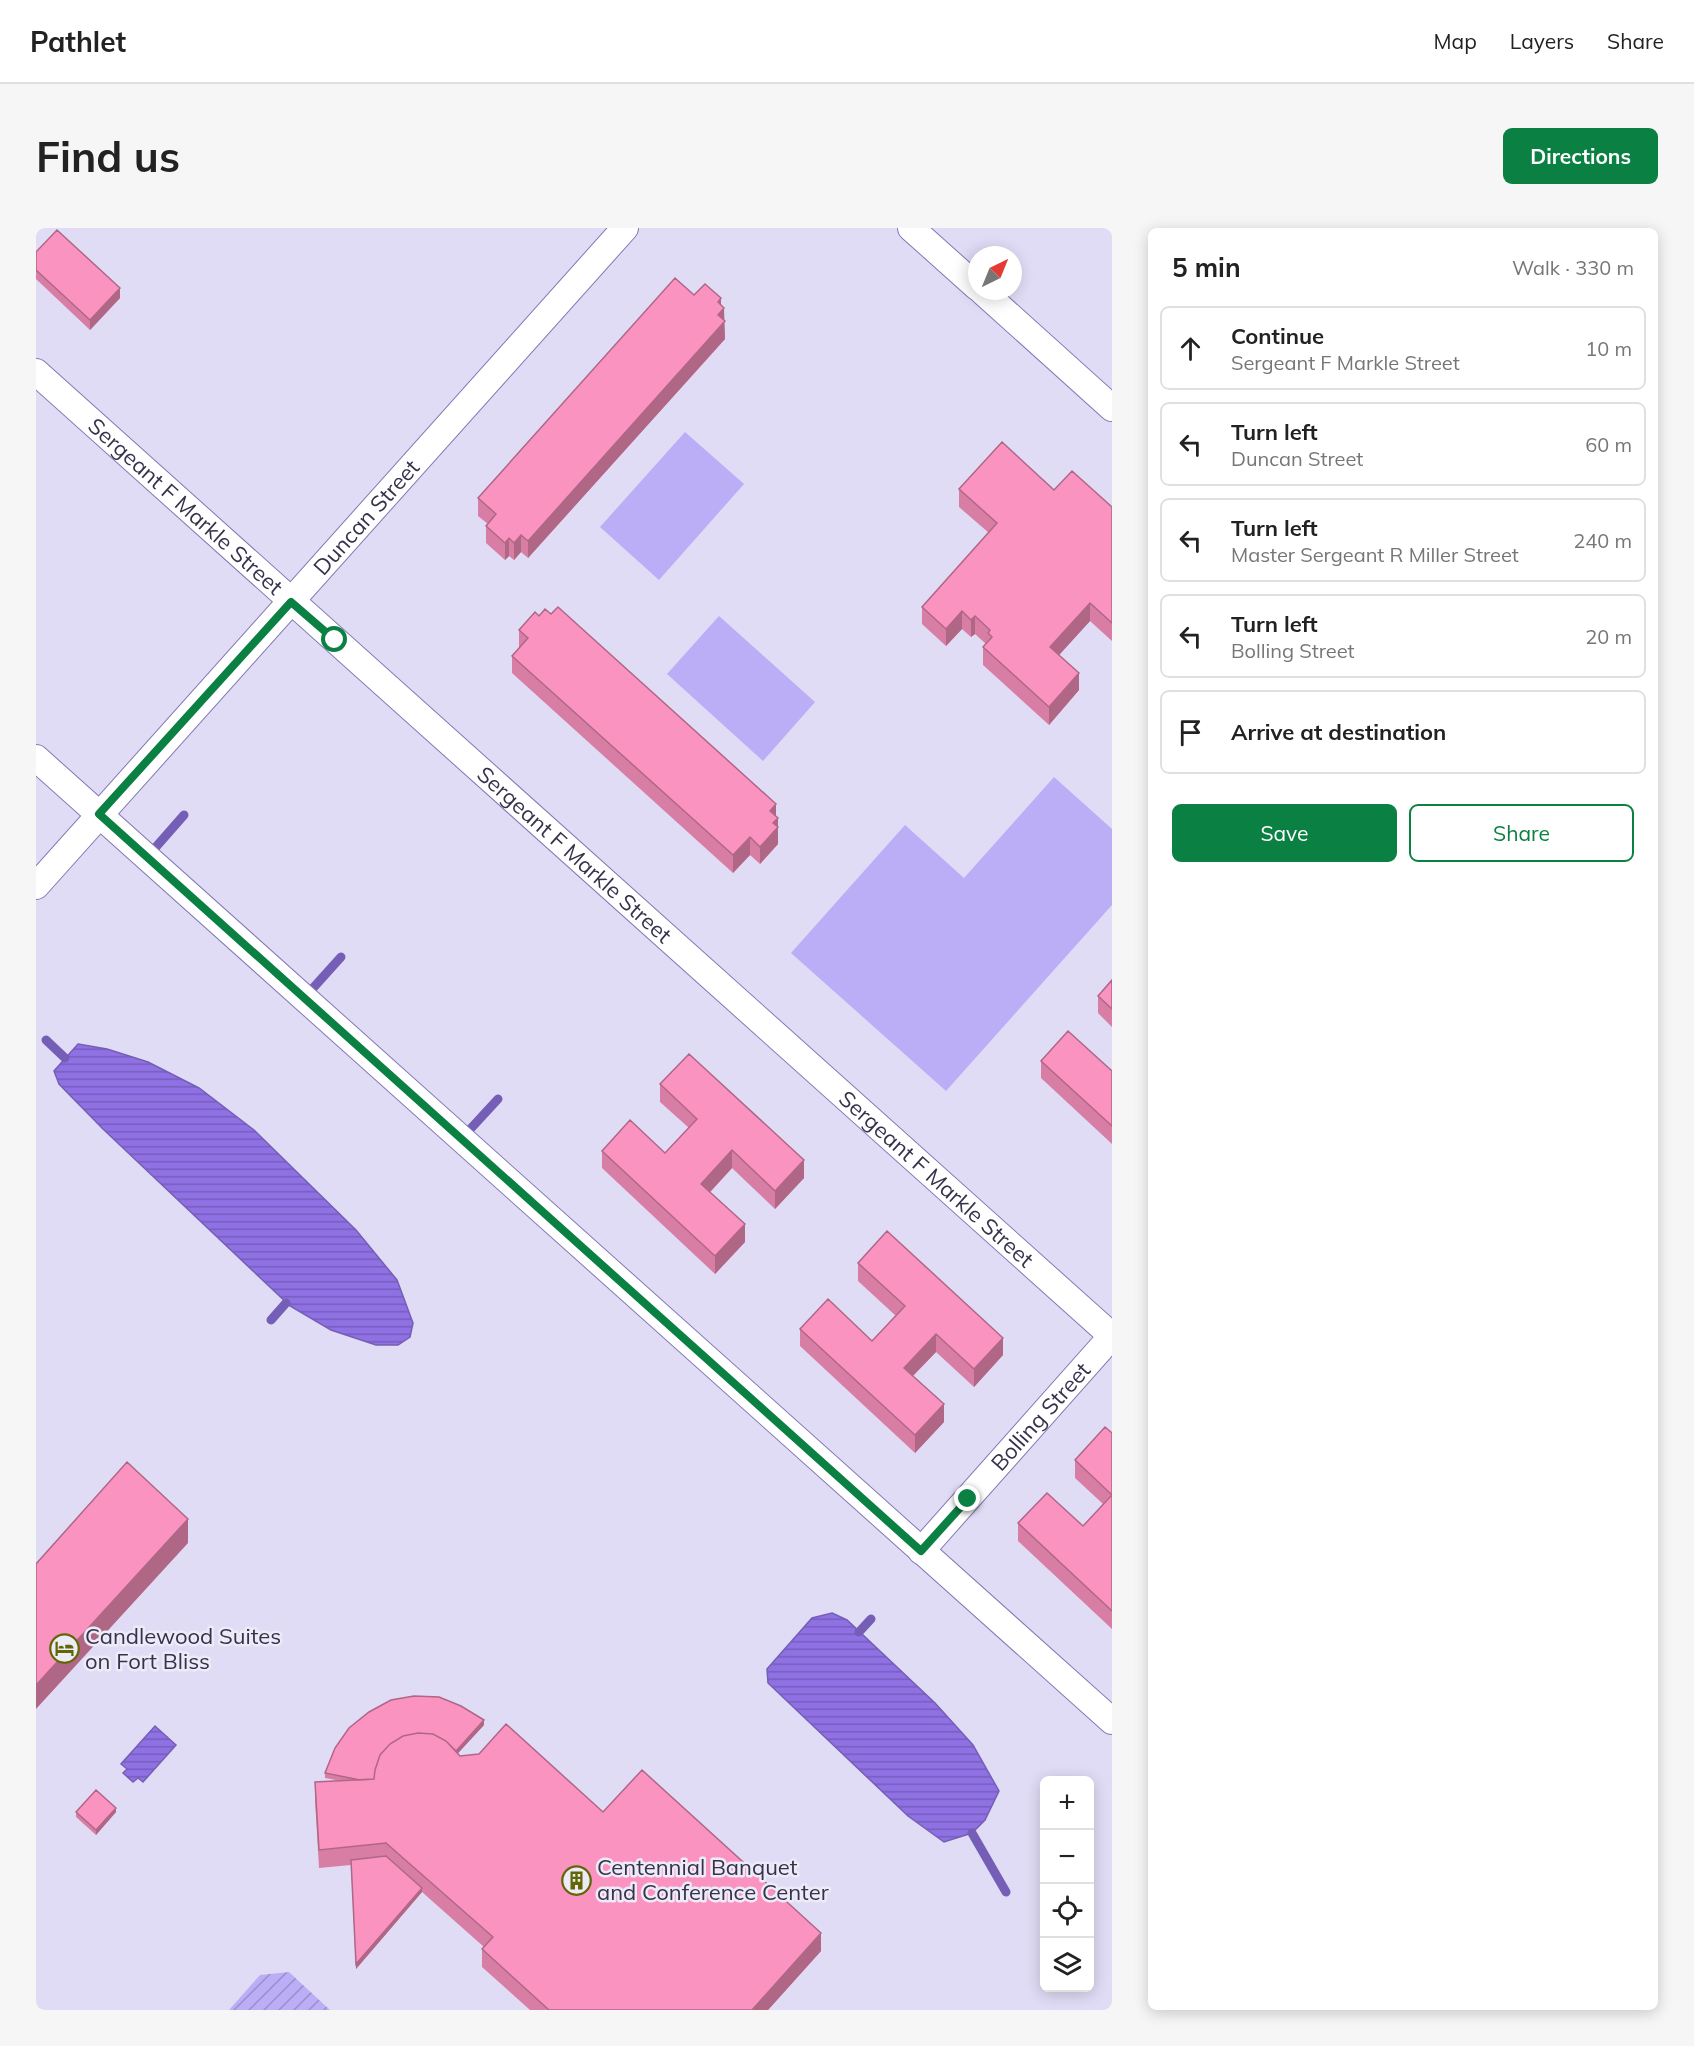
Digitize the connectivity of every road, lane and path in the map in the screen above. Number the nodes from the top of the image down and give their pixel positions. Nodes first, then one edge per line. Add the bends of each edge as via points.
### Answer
1 (625, 228) edge
2 (911, 228) edge
3 (968, 278) edge
4 (992, 300) edge
5 (36, 372) edge
6 (1112, 408) edge
7 (291, 602) junction
8 (36, 758) edge
9 (99, 814) junction
10 (36, 886) edge
11 (1112, 1336) edge
12 (921, 1551) junction
13 (1112, 1721) edge

1 - 7 street, Duncan Street
2 - 3 street
4 - 6 street
5 - 7 street, Sergeant F Markle Street
7 - 9 street, Duncan Street
7 - 11 street, Sergeant F Markle Street
8 - 9 street
9 - 10 street, Duncan Street
9 - 12 street
11 - 12 street, Bolling Street
12 - 13 street

